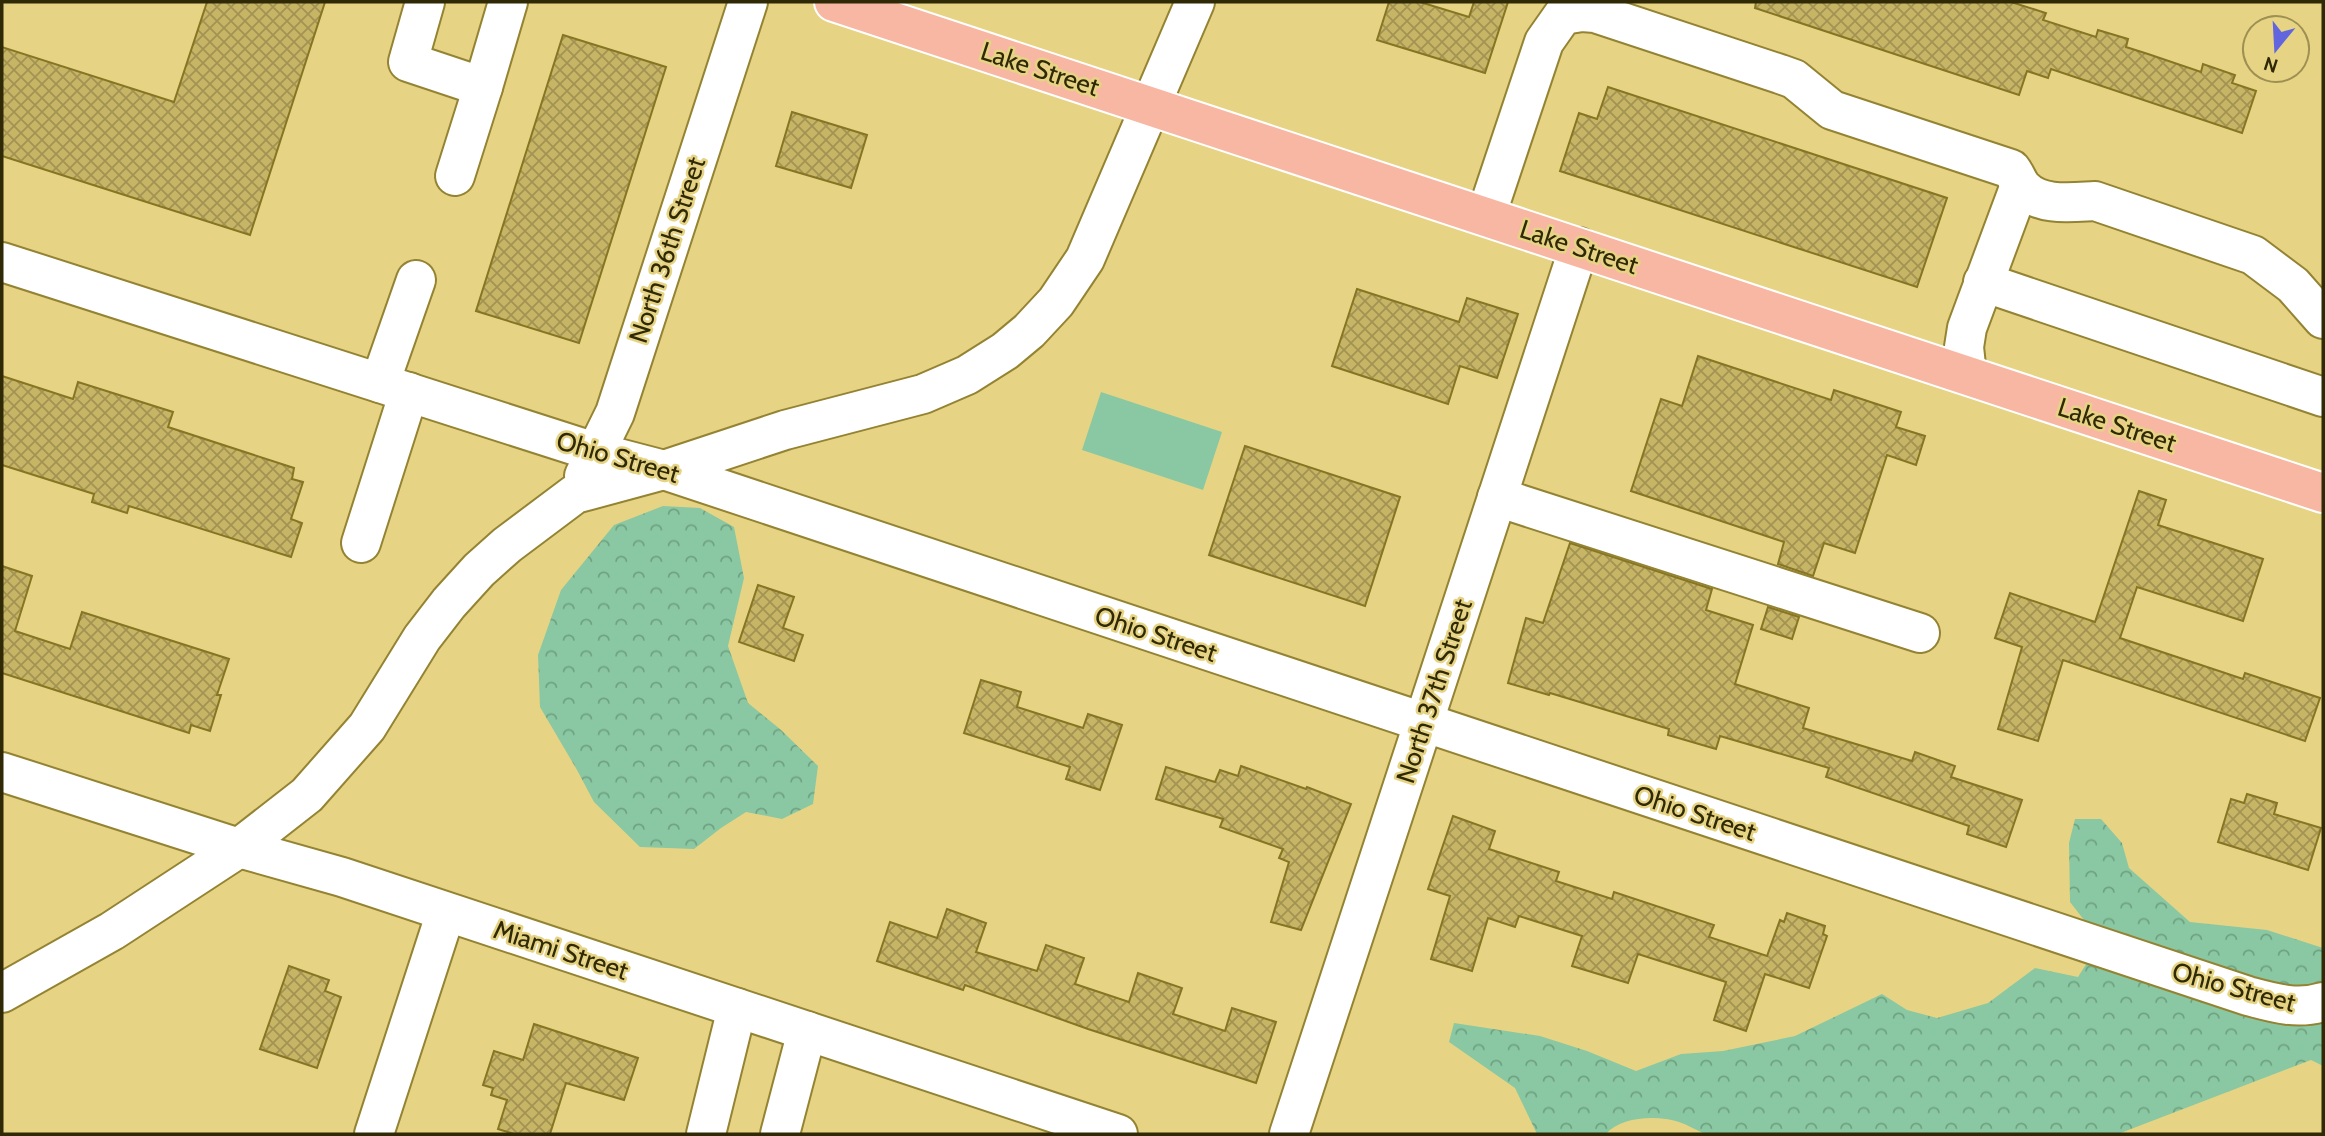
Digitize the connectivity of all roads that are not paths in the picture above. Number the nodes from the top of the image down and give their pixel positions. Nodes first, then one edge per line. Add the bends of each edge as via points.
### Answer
1 (425, 2) edge
2 (508, 2) edge
3 (748, 2) edge
4 (834, 2) edge
5 (1195, 2) edge
6 (483, 87) junction
7 (1150, 105) junction
8 (454, 176) dead end
9 (2020, 185) junction
10 (1486, 216) junction
11 (1579, 247) junction
12 (2, 262) edge
13 (416, 280) dead end
14 (1983, 282) junction
15 (2323, 319) edge
16 (1967, 375) junction
17 (394, 387) junction
18 (2323, 397) edge
19 (595, 452) junction
20 (664, 470) junction
21 (2323, 493) edge
22 (575, 494) junction
23 (1497, 496) junction
24 (361, 543) dead end
25 (1920, 633) dead end
26 (1424, 723) junction
27 (2, 772) edge
28 (240, 848) junction
29 (446, 912) junction
30 (2, 993) edge
31 (2317, 1004) edge
32 (737, 1008) junction
33 (807, 1031) junction
34 (374, 1134) edge
35 (706, 1134) edge
36 (780, 1134) edge
37 (1118, 1134) edge
38 (1289, 1134) edge

1 - 6 street via 408,62
2 - 6 street
3 - 19 street, North 36th Street via 615,413
4 - 7 main road, Lake Street
5 - 7 street
6 - 8 street
7 - 10 main road, Lake Street
7 - 20 street via 1084,259 1056,302 1005,351 967,375 923,394 785,430
9 - 10 street via 2011,169 1832,110 1794,79 1582,12 1563,15 1544,42
9 - 14 street
9 - 15 street via 2041,198 2069,204 2095,201 2253,255 2293,285
10 - 11 main road, Lake Street
11 - 16 main road, Lake Street
11 - 23 street, North 37th Street
12 - 17 street, Ohio Street
13 - 17 street
14 - 16 street via 1966,328
14 - 18 street
16 - 21 main road, Lake Street
17 - 19 street, Ohio Street
17 - 24 street
19 - 20 street, Ohio Street
19 - 22 street, North 36th Street
20 - 22 street
20 - 26 street, Ohio Street
22 - 28 street via 479,570 422,638 367,727 307,795
23 - 25 street
23 - 26 street, North 37th Street
26 - 31 street, Ohio Street via 2248,996 2288,1007
26 - 38 street, North 37th Street
27 - 28 street, Miami Street
28 - 29 street, Miami Street
28 - 30 street via 112,931
29 - 32 street, Miami Street
29 - 34 street
32 - 33 street, Miami Street
32 - 35 street
33 - 36 street
33 - 37 street, Miami Street

